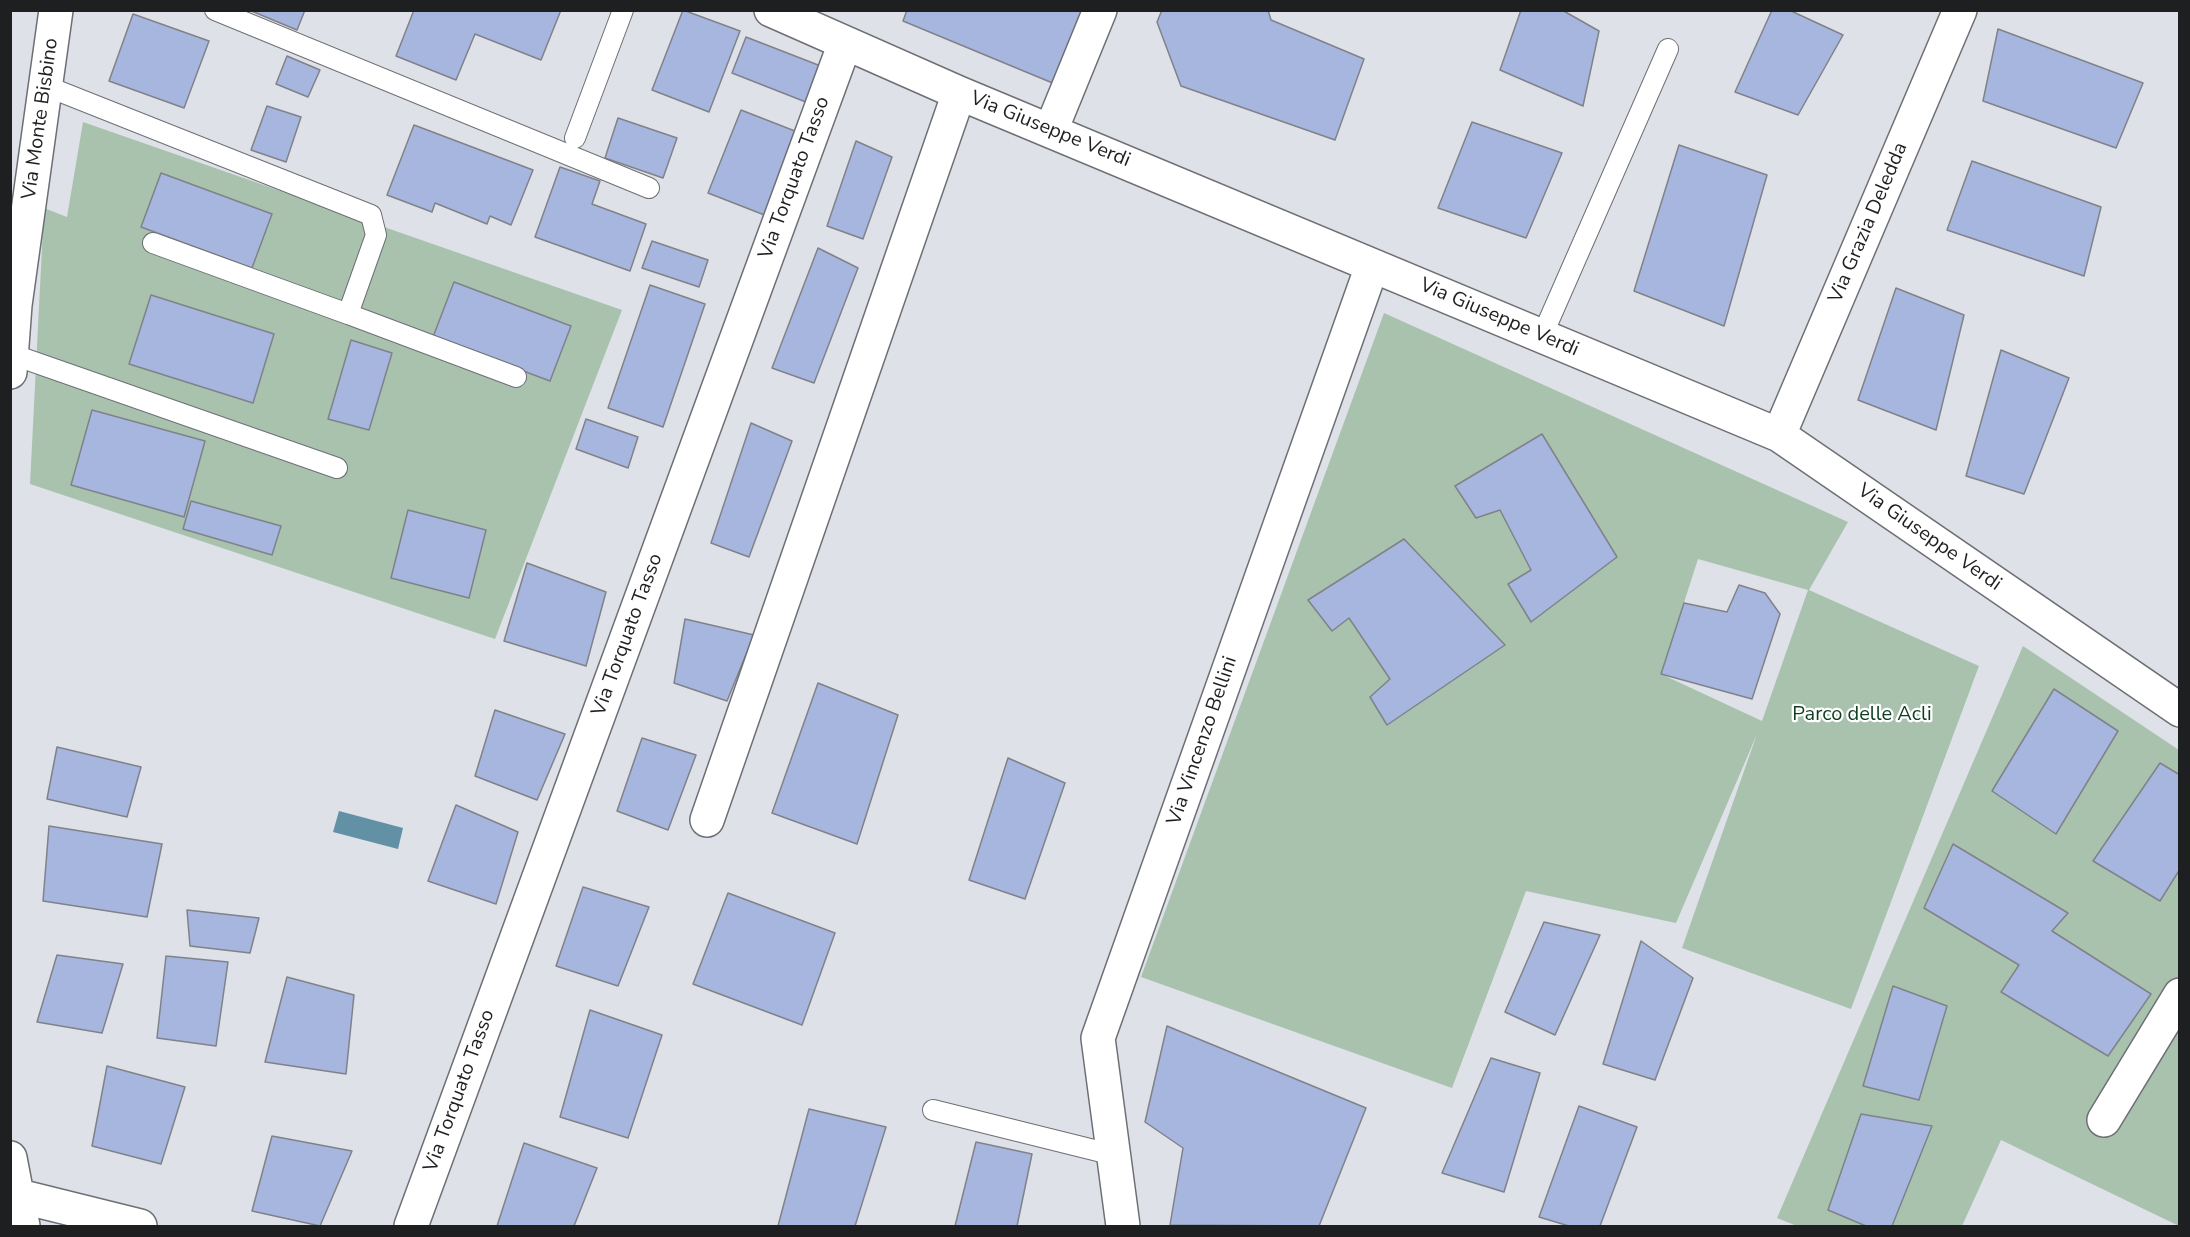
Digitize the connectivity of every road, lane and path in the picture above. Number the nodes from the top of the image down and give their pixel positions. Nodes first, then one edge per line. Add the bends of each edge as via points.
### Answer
1 (56, 10) edge
2 (215, 10) edge
3 (622, 10) edge
4 (771, 10) edge
5 (1100, 10) edge
6 (1960, 10) edge
7 (845, 43) junction
8 (1668, 49) dead end
9 (46, 86) junction
10 (959, 93) junction
11 (1051, 130) junction
12 (575, 138) dead end
13 (649, 188) dead end
14 (153, 243) dead end
15 (1372, 266) junction
16 (348, 314) junction
17 (1542, 336) junction
18 (11, 363) edge
19 (516, 377) dead end
20 (1779, 435) junction
21 (337, 468) dead end
22 (2180, 710) edge
23 (707, 820) dead end
24 (2180, 995) edge
25 (933, 1110) dead end
26 (2104, 1120) dead end
27 (1114, 1155) junction
28 (10, 1158) edge
29 (21, 1211) edge
30 (140, 1227) edge
31 (411, 1227) edge
32 (1123, 1227) edge

1 - 9 street, Via Monte Bisbino
2 - 13 lane
3 - 12 lane
4 - 7 street, Via Giuseppe Verdi
5 - 11 street
6 - 20 street, Via Grazia Deledda
7 - 10 street, Via Giuseppe Verdi
7 - 31 street, Via Torquato Tasso
8 - 17 lane
9 - 16 lane via 371,215 376,235
9 - 18 street, Via Monte Bisbino via 15,305
10 - 11 street, Via Giuseppe Verdi
10 - 23 street
11 - 15 street, Via Giuseppe Verdi
14 - 16 lane
15 - 17 street, Via Giuseppe Verdi
15 - 27 street, Via Vincenzo Bellini via 1098,1038
16 - 19 lane
17 - 20 street, Via Giuseppe Verdi
18 - 21 lane
20 - 22 street, Via Giuseppe Verdi
24 - 26 street
25 - 27 lane
27 - 32 street, Via Vincenzo Bellini
28 - 29 street
29 - 30 street

